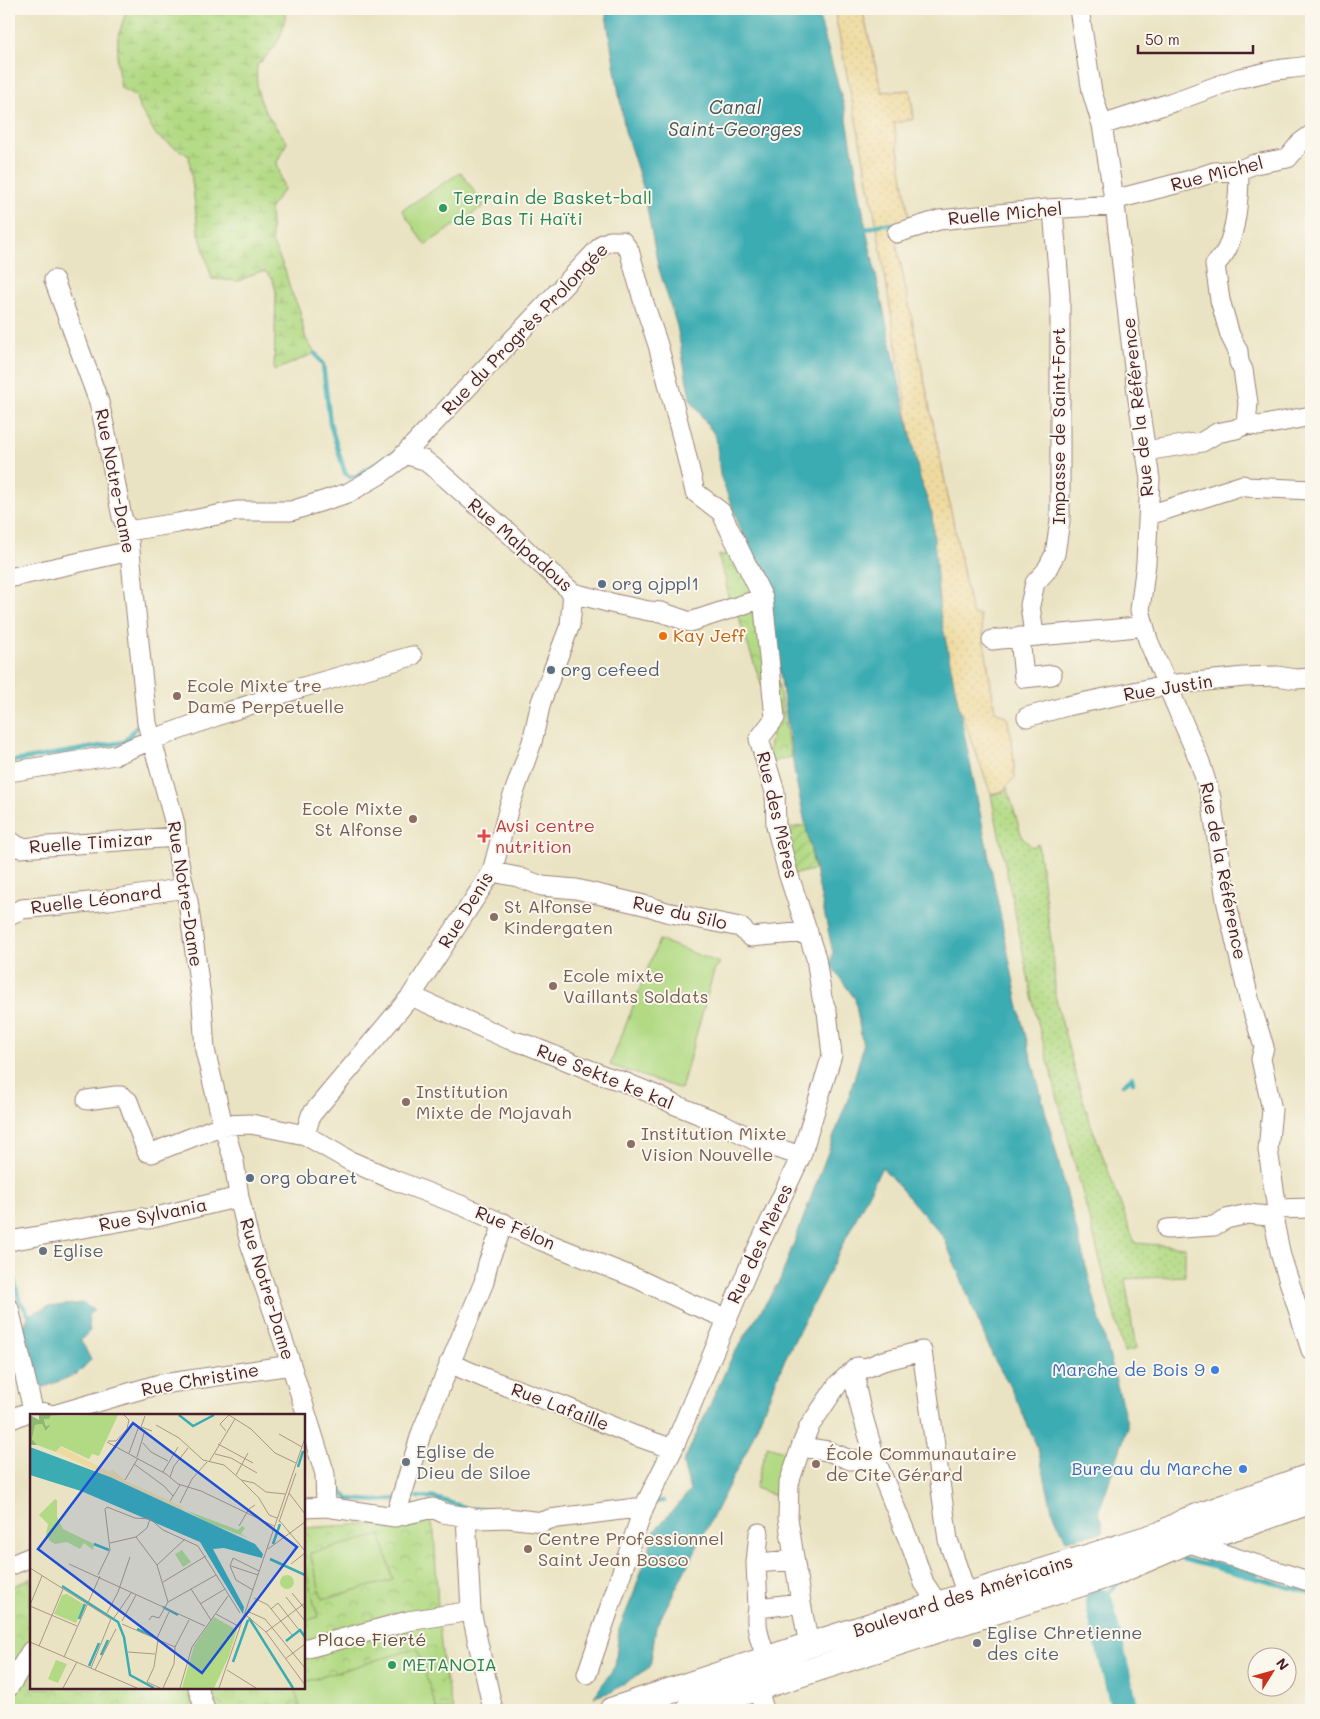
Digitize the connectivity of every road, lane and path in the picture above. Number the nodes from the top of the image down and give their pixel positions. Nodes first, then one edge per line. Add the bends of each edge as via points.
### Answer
1 (1078, 9) edge
2 (1311, 64) edge
3 (1102, 125) junction
4 (1311, 135) edge
5 (1239, 170) junction
6 (1114, 202) junction
7 (1053, 210) junction
8 (897, 233) dead end
9 (54, 280) dead end
10 (1311, 416) edge
11 (1246, 424) junction
12 (1145, 451) junction
13 (404, 454) junction
14 (1311, 490) edge
15 (1148, 515) junction
16 (128, 531) junction
17 (130, 551) junction
18 (9, 578) edge
19 (573, 593) junction
20 (763, 598) junction
21 (1144, 626) junction
22 (1027, 636) junction
23 (992, 640) dead end
24 (412, 656) dead end
25 (1052, 675) dead end
26 (1311, 678) edge
27 (1167, 685) junction
28 (1027, 717) dead end
29 (151, 740) junction
30 (9, 772) edge
31 (176, 837) junction
32 (9, 840) edge
33 (492, 872) junction
34 (184, 888) junction
35 (9, 915) edge
36 (808, 932) junction
37 (410, 996) junction
38 (87, 1100) dead end
39 (223, 1125) junction
40 (305, 1135) junction
41 (801, 1156) junction
42 (238, 1197) junction
43 (1311, 1208) edge
44 (1277, 1209) junction
45 (504, 1223) junction
46 (1167, 1229) dead end
47 (9, 1241) edge
48 (9, 1308) edge
49 (726, 1318) junction
50 (1311, 1350) edge
51 (449, 1363) junction
52 (290, 1365) junction
53 (857, 1367) junction
54 (33, 1410) junction
55 (53, 1414) edge
56 (9, 1420) edge
57 (800, 1447) junction
58 (673, 1449) junction
59 (876, 1458) junction
60 (1311, 1476) edge
61 (1311, 1501) edge
62 (326, 1507) junction
63 (644, 1507) junction
64 (305, 1508) edge
65 (466, 1516) junction
66 (395, 1517) junction
67 (759, 1533) dead end
68 (1161, 1534) junction
69 (1186, 1542) junction
70 (30, 1557) edge
71 (794, 1560) junction
72 (756, 1563) junction
73 (9, 1566) edge
74 (1311, 1582) edge
75 (967, 1595) junction
76 (801, 1603) junction
77 (938, 1604) junction
78 (758, 1608) junction
79 (471, 1611) junction
80 (809, 1645) junction
81 (305, 1649) edge
82 (30, 1653) edge
83 (767, 1659) junction
84 (587, 1674) dead end
85 (9, 1687) edge
86 (198, 1689) edge
87 (761, 1699) edge
88 (205, 1710) edge
89 (493, 1710) edge
90 (612, 1710) edge
91 (689, 1710) edge

1 - 3 street, Rue de la Référence via 1092,92
2 - 3 street via 1239,78
3 - 6 street, Rue de la Référence
4 - 5 street, Rue Michel via 1288,158
5 - 6 street, Rue Michel via 1214,172
5 - 11 street via 1233,229 1216,265 1220,300 1243,370 1248,403
6 - 7 street, Ruelle Michel
6 - 12 street, Rue de la Référence
7 - 8 street, Ruelle Michel via 939,220
7 - 22 street, Impasse de Saint-Fort via 1060,295 1060,521 1055,554 1046,571 1035,582
9 - 16 street, Rue Notre-Dame via 99,402 122,517
10 - 11 street via 1259,426
11 - 12 street via 1217,433 1202,442
12 - 15 street, Rue de la Référence via 1150,479
13 - 16 street, Rue du Progrès Prolongée via 362,487 335,499 292,510 237,510
13 - 19 street, Rue Malpadous via 424,460 438,471
13 - 20 street, Rue du Progrès Prolongée via 603,244 622,241 629,250 658,346 695,492 721,512
14 - 15 street via 1243,485
15 - 21 street, Rue de la Référence via 1140,610
16 - 17 street, Rue Notre-Dame
17 - 18 street
17 - 29 street, Rue Notre-Dame
19 - 20 street, Rue Malpadous via 661,612 690,622
19 - 33 street, Rue Denis via 570,626 542,702
20 - 36 street, Rue des Mères via 775,718 759,739 775,792 776,826
21 - 22 street
21 - 27 street, Rue de la Référence
22 - 23 street
22 - 25 street, Impasse de Saint-Fort via 1024,678
24 - 29 street via 290,691
26 - 27 street, Rue Justin via 1244,677
27 - 28 street, Rue Justin
27 - 44 street, Rue de la Référence via 1200,762 1211,798 1226,900 1264,1047 1261,1059 1272,1110 1268,1150
29 - 30 street via 115,755
29 - 31 street, Rue Notre-Dame
31 - 32 street, Ruelle Timizar via 20,848
31 - 34 street, Rue Notre-Dame
33 - 36 street, Rue du Silo via 542,886 576,889 740,927 751,937
33 - 37 street, Rue Denis
34 - 35 street, Ruelle Léonard via 22,909
34 - 39 street, Rue Notre-Dame via 202,1004 205,1050
36 - 41 street, Rue des Mères via 827,1012 832,1055
37 - 40 street, Rue Denis via 311,1115
37 - 41 street, Rue Sekte ke kal via 508,1039 651,1093 758,1142
38 - 39 street, Rue Félon via 121,1096 128,1101 147,1152 152,1153
39 - 40 street, Rue Félon via 251,1124
39 - 42 street, Rue Notre-Dame via 234,1161
40 - 45 street, Rue Félon via 350,1161
41 - 49 street, Rue des Mères
42 - 47 street, Rue Sylvania via 148,1219
42 - 52 street, Rue Notre-Dame
43 - 44 street
44 - 46 street via 1268,1216 1248,1214 1226,1219 1214,1226
44 - 50 street, Rue de la Référence via 1274,1222 1280,1250
45 - 49 street, Rue Félon
45 - 51 street via 484,1282
48 - 54 street
49 - 58 street, Rue des Mères
51 - 58 street, Rue Lafaille
51 - 66 street via 422,1431
52 - 55 street, Rue Christine via 156,1385
52 - 62 street, Rue Notre-Dame via 324,1474
53 - 57 street via 827,1399
53 - 59 street via 860,1410
53 - 75 street via 866,1368 922,1351 948,1540
54 - 55 street
54 - 56 street
57 - 59 street via 828,1451 850,1460
57 - 71 street via 789,1483 788,1518
58 - 63 street, Rue des Mères
59 - 77 street via 924,1583
60 - 68 main road, Boulevard des Américains via 1184,1521
61 - 69 main road, Boulevard des Américains
62 - 64 street
62 - 66 street
63 - 65 street via 543,1522
63 - 84 street, Rue des Mères
65 - 66 street via 443,1513 433,1508
65 - 79 street
67 - 72 street
68 - 69 street
68 - 75 main road, Boulevard des Américains
69 - 74 street
69 - 87 main road, Boulevard des Américains via 1114,1573
70 - 73 street
71 - 72 street
71 - 76 street
72 - 78 street
75 - 77 main road, Boulevard des Américains
76 - 78 street
76 - 80 street
77 - 80 main road, Boulevard des Américains
78 - 83 street via 758,1636
79 - 81 street via 408,1621
79 - 89 street
80 - 83 main road, Boulevard des Américains
82 - 85 street
83 - 90 main road, Boulevard des Américains
86 - 88 street
87 - 91 main road, Boulevard des Américains

